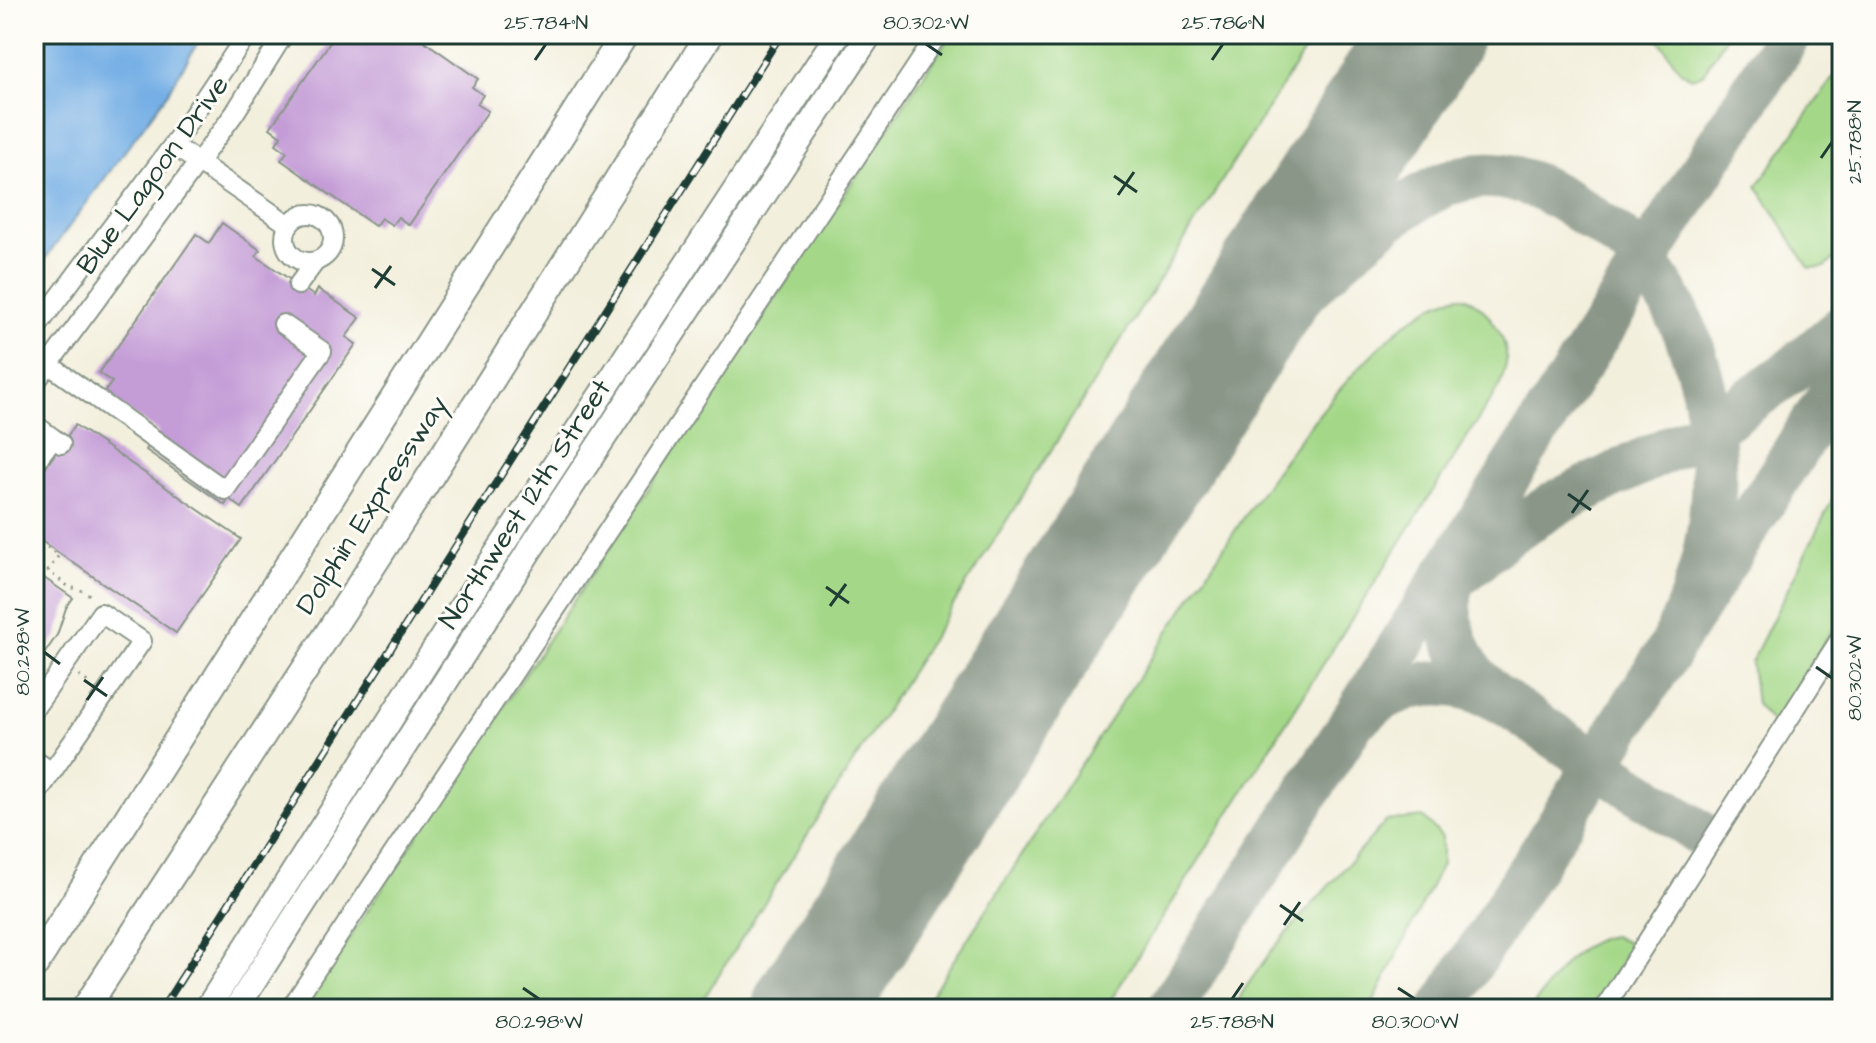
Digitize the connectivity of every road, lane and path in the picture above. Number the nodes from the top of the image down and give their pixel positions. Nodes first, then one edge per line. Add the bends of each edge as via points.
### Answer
1 (247, 34) edge
2 (284, 34) edge
3 (625, 34) edge
4 (710, 34) edge
5 (838, 34) edge
6 (870, 34) edge
7 (938, 34) edge
8 (173, 145) junction
9 (199, 163) junction
10 (289, 225) junction
11 (315, 262) junction
12 (298, 285) dead end
13 (283, 324) dead end
14 (34, 331) edge
15 (41, 360) edge
16 (34, 384) edge
17 (34, 424) edge
18 (34, 464) edge
19 (34, 538) edge
20 (101, 613) junction
21 (1842, 636) edge
22 (34, 709) edge
23 (34, 760) edge
24 (52, 772) junction
25 (34, 798) edge
26 (34, 966) edge
27 (85, 1009) edge
28 (207, 1009) edge
29 (236, 1009) edge
30 (290, 1009) edge
31 (1604, 1009) edge

1 - 8 street, Blue Lagoon Drive
2 - 9 street, Blue Lagoon Drive
3 - 26 highway, Dolphin Expressway
4 - 27 highway, Dolphin Expressway
5 - 28 main road, Northwest 12th Street via 457,614
6 - 29 main road, Northwest 12th Street
7 - 30 street
8 - 9 street
8 - 14 street, Blue Lagoon Drive
9 - 10 street
9 - 15 street, Blue Lagoon Drive
10 - 11 street via 289,253
10 - 11 street via 309,214 329,224 332,247
11 - 12 street
13 - 15 street via 322,351 225,490
15 - 16 street, Blue Lagoon Drive
17 - 18 street via 57,441
19 - 20 path via 59,555 48,571 98,600
20 - 22 street
20 - 24 street via 142,641
21 - 31 street
23 - 24 street
24 - 25 street

